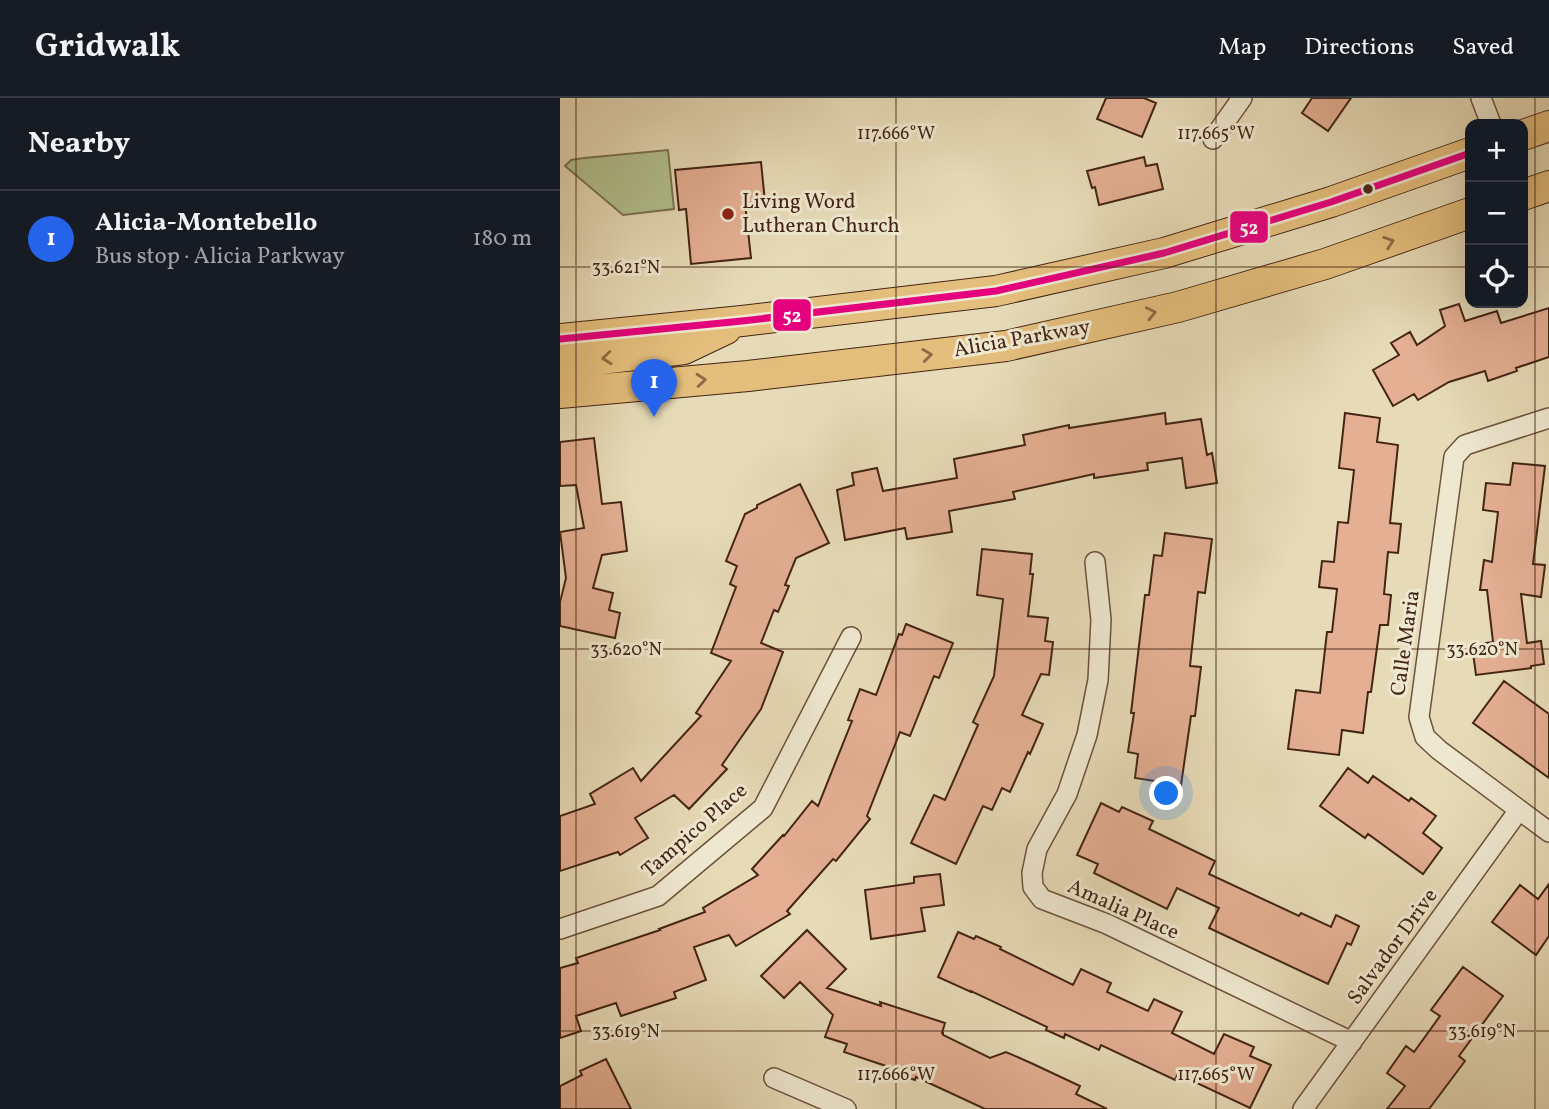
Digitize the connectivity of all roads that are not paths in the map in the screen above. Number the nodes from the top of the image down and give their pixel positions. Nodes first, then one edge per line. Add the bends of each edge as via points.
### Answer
1 (1242, 98) edge
2 (1481, 98) edge
3 (1489, 119) edge
4 (1549, 127) edge
5 (1528, 133) edge
6 (1213, 139) dead end
7 (1465, 155) edge
8 (1549, 186) edge
9 (1528, 193) edge
10 (1465, 216) edge
11 (742, 321) junction
12 (560, 339) edge
13 (560, 364) edge
14 (560, 393) edge
15 (1549, 418) edge
16 (1095, 562) dead end
17 (851, 637) dead end
18 (1519, 810) junction
19 (1549, 832) edge
20 (560, 929) edge
21 (1352, 1042) junction
22 (774, 1079) dead end
23 (846, 1109) edge
24 (1303, 1109) edge

1 - 6 street
2 - 3 street
4 - 5 main road
7 - 11 main road via 1164,253 996,291
8 - 9 main road
14 -> 10 main road, Alicia Parkway via 1006,346 1178,307 1325,264
11 - 12 main road
11 -> 13 main road via 684,349
15 - 18 street, Calle Maria via 1465,445 1454,457 1419,717 1425,737
16 - 21 street, Amalia Place via 1101,620 1093,707 1067,794 1037,849 1033,887 1042,899 1107,924
17 - 20 street, Tampico Place via 763,808 659,896
18 - 19 street, Calle Maria
18 - 21 street, Salvador Drive
21 - 24 street, Salvador Drive
22 - 23 street

